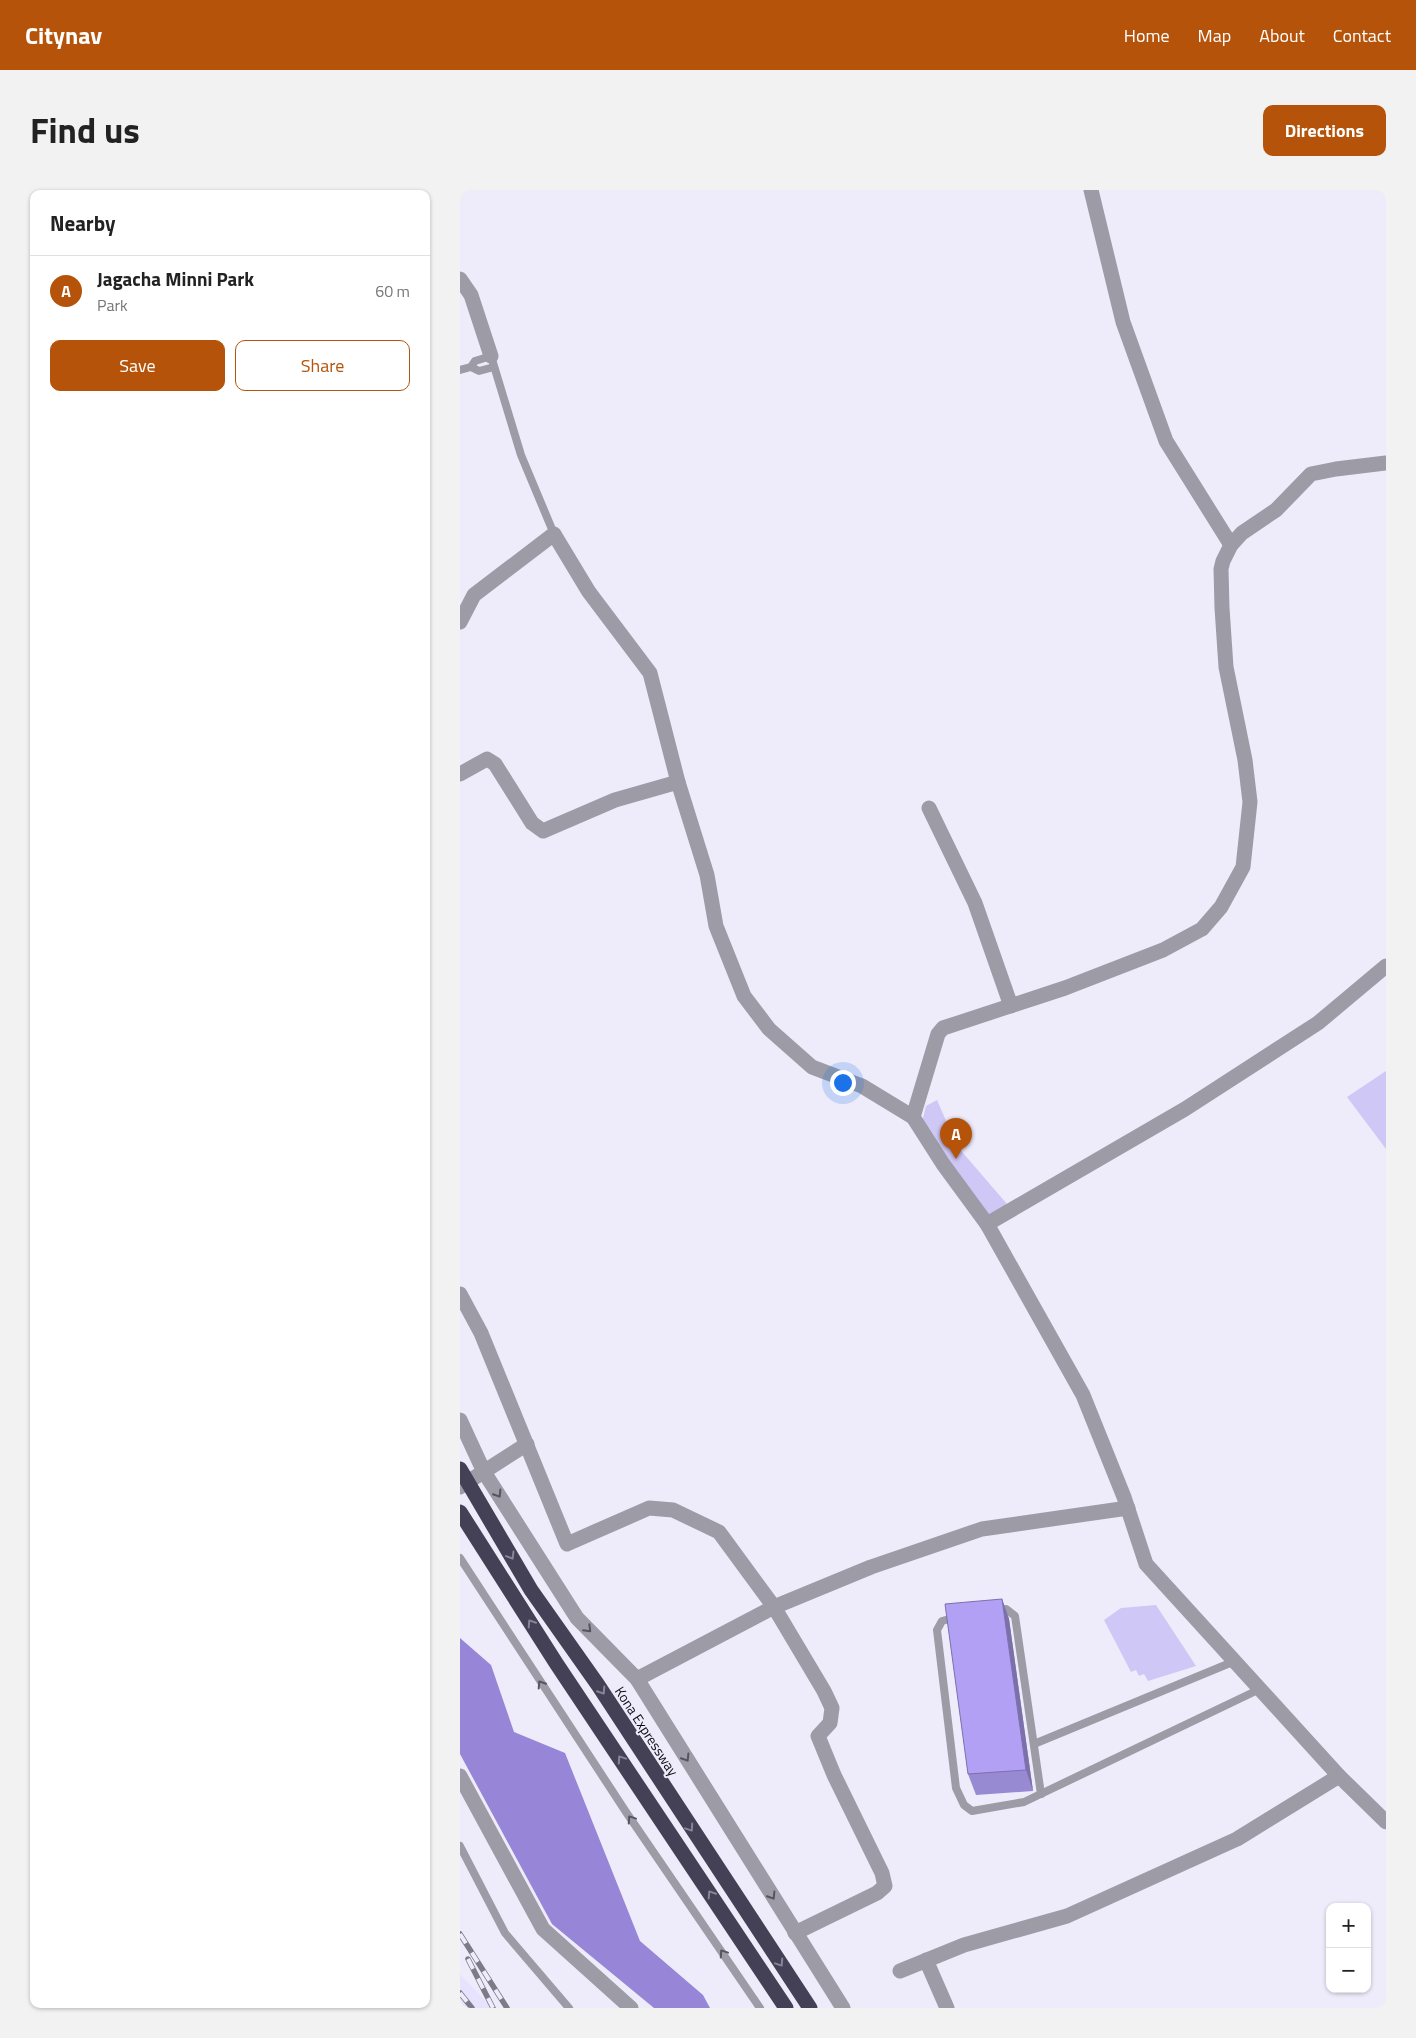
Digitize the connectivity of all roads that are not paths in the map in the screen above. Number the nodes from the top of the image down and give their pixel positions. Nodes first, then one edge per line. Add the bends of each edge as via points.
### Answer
1 (1091, 190) edge
2 (460, 279) edge
3 (492, 361) junction
4 (460, 370) edge
5 (1386, 463) edge
6 (554, 534) junction
7 (1231, 545) junction
8 (460, 622) edge
9 (460, 774) edge
10 (678, 782) junction
11 (929, 808) dead end
12 (1386, 966) edge
13 (1011, 1006) junction
14 (913, 1117) junction
15 (987, 1224) junction
16 (460, 1294) edge
17 (460, 1420) edge
18 (526, 1444) junction
19 (460, 1469) edge
20 (484, 1472) junction
21 (464, 1485) edge
22 (1128, 1508) junction
23 (460, 1512) edge
24 (460, 1558) edge
25 (774, 1607) junction
26 (986, 1612) edge
27 (967, 1615) edge
28 (1236, 1661) junction
29 (637, 1679) junction
30 (1261, 1688) junction
31 (1034, 1744) junction
32 (460, 1776) edge
33 (1339, 1776) junction
34 (1041, 1794) junction
35 (1386, 1822) edge
36 (460, 1846) edge
37 (795, 1933) junction
38 (926, 1960) junction
39 (900, 1971) dead end
40 (569, 2008) edge
41 (631, 2008) edge
42 (760, 2008) edge
43 (786, 2008) edge
44 (810, 2008) edge
45 (843, 2008) edge
46 (947, 2008) edge

1 - 7 street via 1122,322 1166,441
2 - 3 street via 471,295
3 - 4 lane via 475,361 471,367
3 - 6 lane via 521,455
5 - 7 street via 1311,474 1276,510 1251,526
6 - 8 street via 474,595
6 - 10 street via 589,592 650,673
7 - 13 street via 1221,569 1222,608 1226,667 1245,760 1250,813 1243,867 1230,894 1202,929 1184,940
9 - 10 street via 487,759 496,764 532,824 543,831 615,800
10 - 14 street via 707,875 716,926 744,996 769,1029 812,1067 862,1086
11 - 13 street via 974,903
12 - 15 street via 1318,1023 1185,1109
13 - 14 street via 943,1028 938,1034
14 - 15 street
15 - 22 street via 1083,1395
16 - 18 street via 481,1333
17 - 20 street
18 - 20 street
18 - 25 street via 567,1544 649,1508 673,1510 718,1532
19 - 21 highway, Kona Expressway
20 - 21 street
20 -> 29 street via 577,1618
21 -> 44 highway, Kona Expressway
22 - 25 street via 982,1529 871,1567
22 - 28 street via 1146,1564
43 -> 23 highway via 556,1663
42 -> 24 lane via 626,1812
25 - 29 street
25 - 37 street via 832,1708 830,1723 818,1736 834,1776 882,1872 884,1886
26 - 31 lane via 1006,1609 1015,1616
27 - 34 lane via 947,1618 937,1630 956,1788 964,1805 972,1811 1024,1802
28 - 30 street
28 - 31 lane
29 -> 37 street
30 - 33 street
30 - 34 lane
31 - 34 lane
32 - 41 street via 543,1929
33 - 35 street
33 - 38 street via 1237,1839 1076,1912 964,1945
36 - 40 lane via 505,1933
37 - 45 street
38 - 39 street
38 - 46 street

